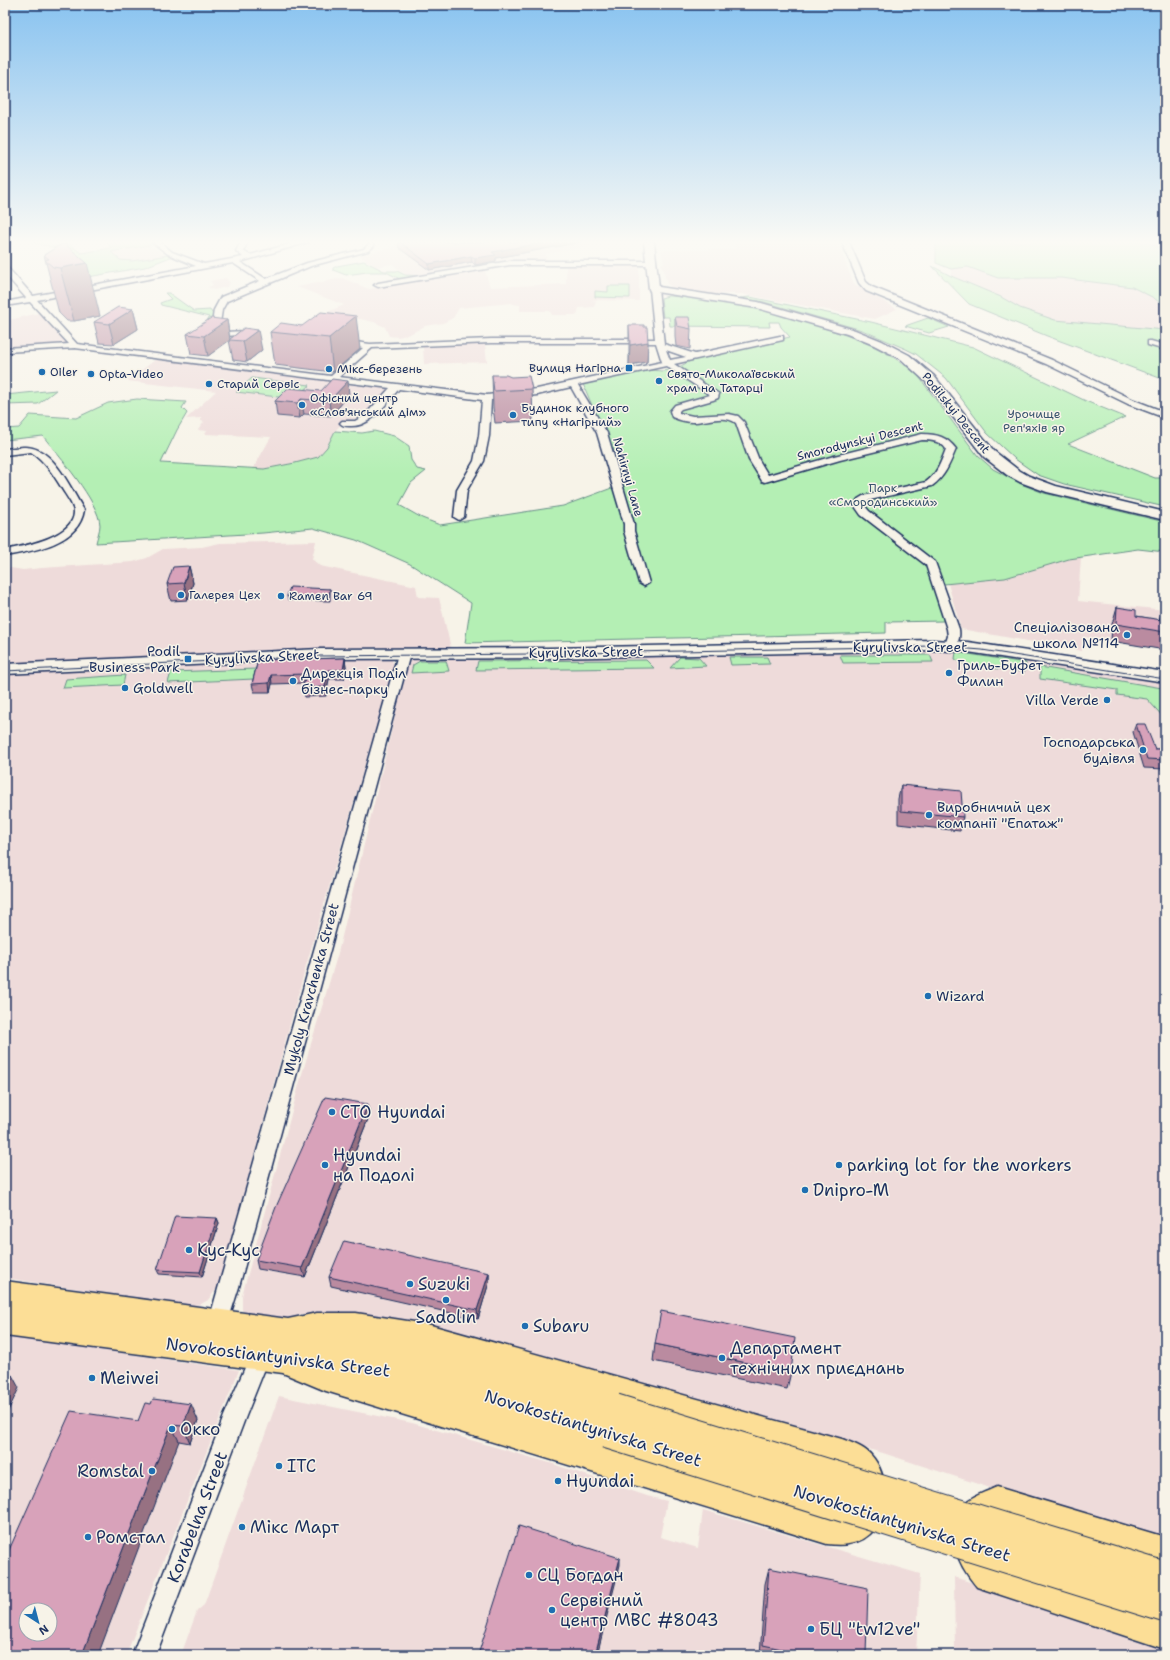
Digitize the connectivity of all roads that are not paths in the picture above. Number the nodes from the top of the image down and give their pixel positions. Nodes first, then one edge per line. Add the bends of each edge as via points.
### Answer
1 (50, 319) edge
2 (216, 319) edge
3 (657, 319) edge
4 (808, 319) edge
5 (944, 319) edge
6 (243, 333) edge
7 (780, 338) dead end
8 (329, 341) edge
9 (660, 343) junction
10 (1151, 343) dead end
11 (75, 346) junction
12 (370, 346) junction
13 (1165, 348) edge
14 (5, 350) edge
15 (695, 357) junction
16 (667, 363) junction
17 (333, 378) junction
18 (573, 384) junction
19 (397, 386) junction
20 (487, 398) junction
21 (1165, 414) edge
22 (345, 423) dead end
23 (5, 452) edge
24 (1165, 516) edge
25 (459, 517) dead end
26 (5, 553) edge
27 (644, 584) dead end
28 (951, 645) junction
29 (404, 654) junction
30 (5, 669) edge
31 (1165, 677) edge
32 (5, 1294) edge
33 (5, 1321) edge
34 (218, 1324) junction
35 (280, 1350) junction
36 (610, 1421) junction
37 (1165, 1555) edge
38 (1165, 1579) edge
39 (1165, 1605) edge
40 (1165, 1630) edge
41 (144, 1655) edge

1 - 11 street
2 - 6 street via 215,331 219,333
3 - 9 street
4 - 24 street, Podilskyi Descent via 878,342 905,357 930,379 989,454 998,463 1024,479 1061,492
5 - 21 street via 1033,356 1131,402
7 - 15 street
8 - 12 street
9 - 12 street via 485,341
9 - 15 street
9 - 16 street
10 - 13 street
11 - 14 street
11 - 17 street
12 - 17 street
15 - 16 street
16 - 18 street
16 - 28 street, Smorodynskyi Descent via 715,394 710,398 678,407 674,411 675,415 694,420 724,415 736,418 765,479 922,437 946,442 951,449 935,480 929,484 867,498 859,505 865,513 931,564 953,629
17 - 19 street
18 - 20 street via 518,395
18 - 27 street, Nahirnyi Lane via 602,433
19 - 20 street
19 - 22 street via 367,418 357,424
20 - 25 street via 479,461 462,490
23 - 26 street via 29,449 38,452 47,460 80,510 80,517 56,539
28 - 29 street, Kyrylivska Street
28 - 31 street, Kyrylivska Street
29 - 30 street, Kyrylivska Street via 320,654
29 - 34 street, Mykoly Kravchenka Street
32 - 34 main road, Novokostiantynivska Street
33 - 35 main road, Novokostiantynivska Street
34 - 35 main road, Novokostiantynivska Street
35 - 35 main road via 326,1375 827,1526 850,1526 861,1518 866,1510 868,1495 864,1475 851,1460 839,1455 427,1339 356,1328 317,1328
35 - 36 main road, Novokostiantynivska Street via 338,1363 412,1374
35 - 41 street, Korabelna Street via 236,1416
36 - 38 main road, Novokostiantynivska Street, bridge
36 - 39 main road, Novokostiantynivska Street, bridge
37 - 40 main road via 997,1505 987,1508 972,1523 971,1542 974,1555 990,1574

